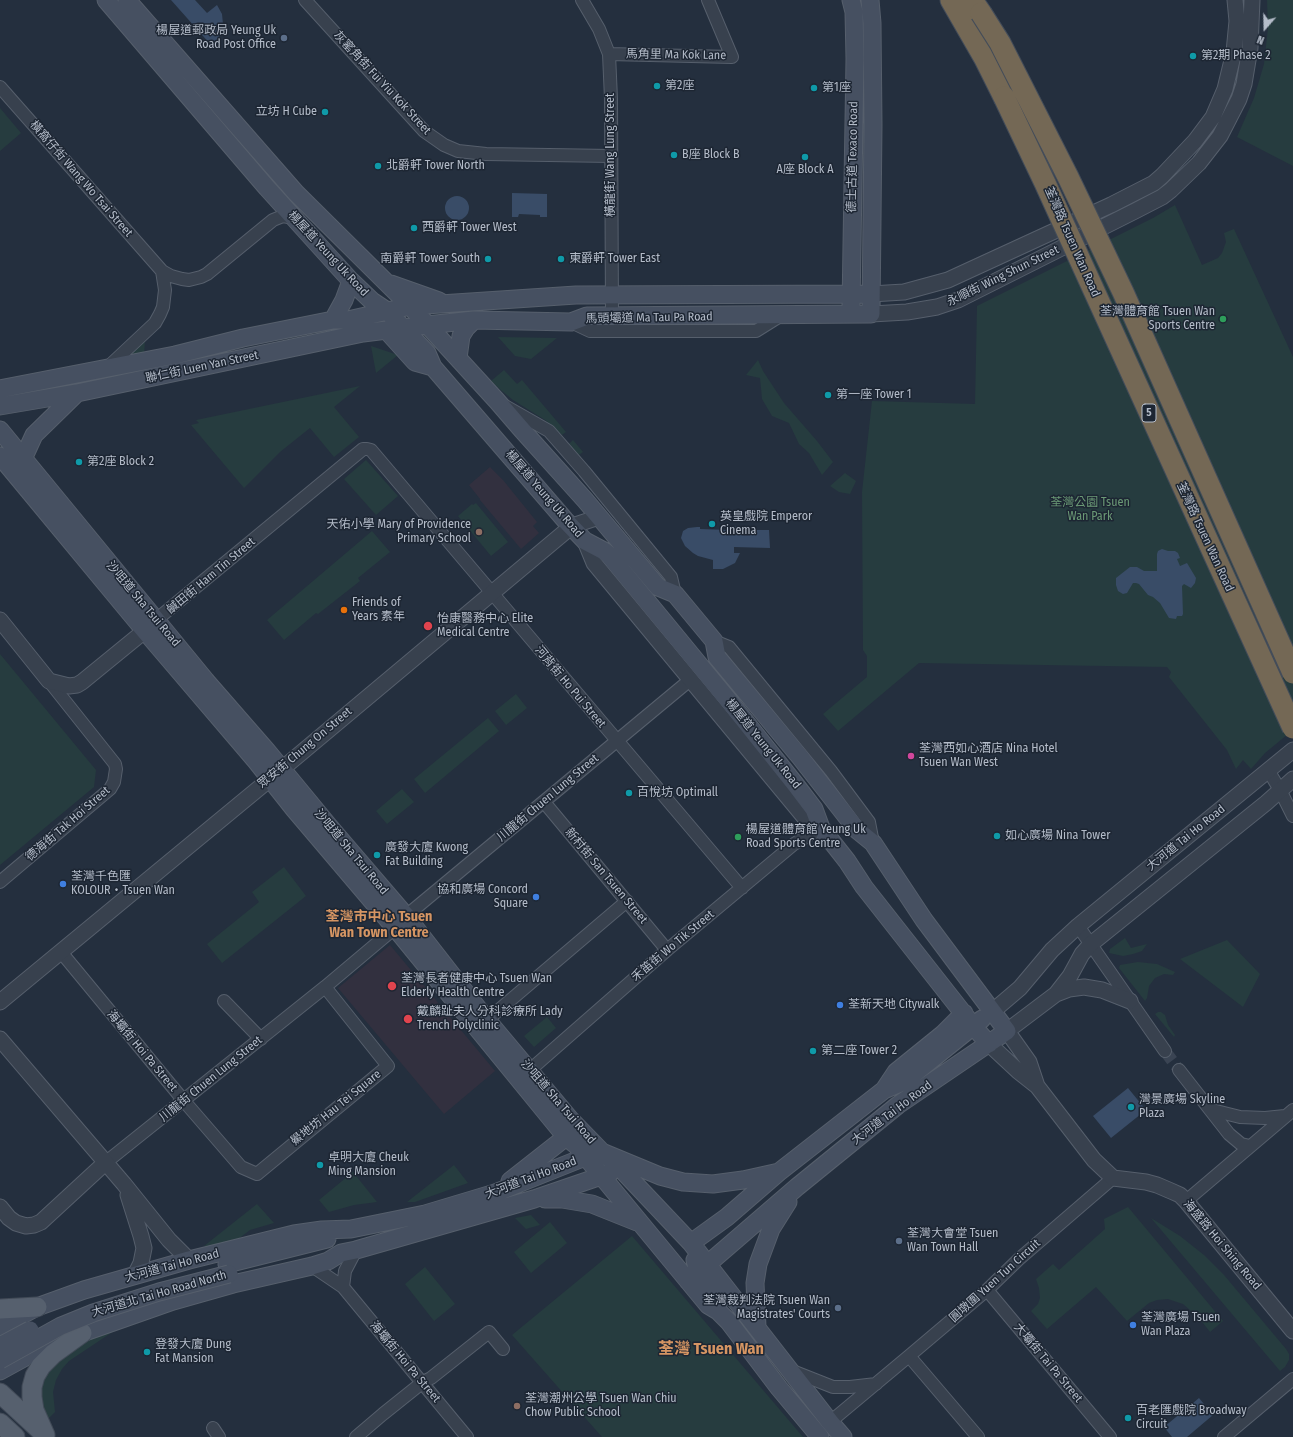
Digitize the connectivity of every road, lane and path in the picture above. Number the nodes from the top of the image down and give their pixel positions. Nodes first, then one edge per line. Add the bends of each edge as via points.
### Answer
1 (106, 0) edge
2 (127, 0) edge
3 (306, 0) edge
4 (582, 0) edge
5 (708, 0) edge
6 (851, 0) edge
7 (870, 0) edge
8 (945, 0) edge
9 (951, 0) edge
10 (1235, 0) edge
11 (1252, 0) edge
12 (973, 8) edge
13 (608, 54) junction
14 (0, 87) edge
15 (611, 156) junction
16 (294, 218) junction
17 (162, 271) junction
18 (351, 281) junction
19 (387, 283) junction
20 (612, 294) junction
21 (870, 294) junction
22 (850, 295) junction
23 (447, 304) junction
24 (410, 306) junction
25 (388, 311) junction
26 (871, 314) junction
27 (851, 315) junction
28 (612, 316) junction
29 (780, 316) junction
30 (333, 320) junction
31 (474, 320) junction
32 (571, 322) junction
33 (427, 325) junction
34 (404, 328) junction
35 (387, 331) junction
36 (458, 358) junction
37 (433, 367) junction
38 (107, 368) junction
39 (0, 389) edge
40 (77, 393) junction
41 (497, 401) junction
42 (0, 406) edge
43 (0, 430) edge
44 (367, 449) joint
45 (0, 456) edge
46 (23, 459) junction
47 (621, 516) junction
48 (599, 517) junction
49 (572, 526) junction
50 (585, 541) junction
51 (491, 593) junction
52 (675, 594) junction
53 (0, 620) edge
54 (151, 626) junction
55 (1293, 673) edge
56 (690, 680) junction
57 (49, 681) junction
58 (1293, 728) edge
59 (616, 741) junction
60 (1293, 750) edge
61 (1268, 770) junction
62 (276, 774) junction
63 (1293, 779) edge
64 (1280, 790) junction
65 (544, 802) junction
66 (1293, 816) edge
67 (821, 828) junction
68 (0, 882) edge
69 (742, 888) junction
70 (627, 901) junction
71 (400, 922) junction
72 (1078, 926) junction
73 (1091, 944) junction
74 (668, 950) junction
75 (61, 952) junction
76 (325, 987) junction
77 (1056, 994) junction
78 (224, 1001) dead end
79 (1130, 1001) junction
80 (0, 1002) edge
81 (993, 1011) junction
82 (487, 1020) junction
83 (969, 1020) junction
84 (1007, 1031) junction
85 (0, 1039) edge
86 (261, 1039) junction
87 (989, 1044) junction
88 (1165, 1051) tunnel mouth
89 (530, 1070) junction
90 (1180, 1070) tunnel mouth
91 (1037, 1086) junction
92 (184, 1101) junction
93 (1212, 1110) junction
94 (1289, 1113) edge
95 (566, 1137) junction
96 (1250, 1146) junction
97 (602, 1152) junction
98 (585, 1157) junction
99 (105, 1163) junction
100 (241, 1167) joint
101 (621, 1169) junction
102 (779, 1172) junction
103 (601, 1176) junction
104 (1113, 1178) junction
105 (124, 1184) junction
106 (798, 1187) junction
107 (496, 1193) junction
108 (534, 1199) junction
109 (1186, 1201) junction
110 (0, 1207) edge
111 (641, 1223) junction
112 (351, 1228) junction
113 (691, 1243) junction
114 (337, 1248) junction
115 (189, 1260) junction
116 (312, 1266) junction
117 (698, 1272) junction
118 (134, 1275) junction
119 (344, 1287) junction
120 (987, 1290) junction
121 (58, 1299) junction
122 (37, 1307) junction
123 (0, 1310) edge
124 (0, 1327) edge
125 (757, 1327) junction
126 (1293, 1331) edge
127 (82, 1332) junction
128 (0, 1346) edge
129 (503, 1349) dead end
130 (909, 1356) junction
131 (0, 1360) edge
132 (790, 1370) junction
133 (0, 1371) edge
134 (1293, 1379) edge
135 (423, 1382) junction
136 (876, 1384) junction
137 (0, 1392) edge
138 (830, 1422) junction
139 (0, 1423) edge
140 (46, 1436) edge
141 (15, 1437) edge
142 (356, 1437) edge
143 (467, 1437) edge
144 (820, 1437) edge
145 (843, 1437) edge
146 (978, 1437) edge
147 (1110, 1437) edge
148 (1224, 1437) edge

1 - 16 main road, 楊屋道 Yeung Uk Road
2 - 19 main road, 楊屋道 Yeung Uk Road via 296,193
3 - 15 street, 灰窰角街 Fui Yiu Kok Street via 424,131 444,145 458,151 486,154
4 - 13 street, 橫龍街 Wang Lung Street via 599,29
5 - 13 street, 馬角里 Ma Kok Lane via 732,57
6 - 22 main road, 德士古道 Texaco Road via 854,12 855,59
7 - 21 main road, 德士古道 Texaco Road via 873,125
8 - 12 highway
9 - 12 highway, 荃灣路 Tsuen Wan Road / 5
10 - 21 street, 永順街 Wing Shun Street via 1237,21 1234,52 1225,89 1213,117 1195,141 1154,183 948,280 904,292
11 - 26 street, 永順街 Wing Shun Street via 1250,48 1239,99 1220,136 1171,190 1136,211 958,300 937,307 907,312
12 - 55 highway, 荃灣路 Tsuen Wan Road / 5, bridge via 1000,43 1068,177 1123,292
12 - 58 highway, 荃灣路 Tsuen Wan Road / 5, bridge via 1004,97
13 - 15 street, 橫龍街 Wang Lung Street
14 - 17 street, 橫窩仔街 Wang Wo Tsai Street
15 - 20 street, 橫龍街 Wang Lung Street
16 - 17 street via 283,216 273,220 201,277 182,279
16 - 18 main road, 楊屋道 Yeung Uk Road
17 - 38 street via 165,290 163,307 155,323
18 - 25 main road, 楊屋道 Yeung Uk Road via 372,301
18 - 30 main road
19 - 23 main road
19 - 24 main road, 楊屋道 Yeung Uk Road
20 - 22 main road, 馬頭壩道 Ma Tau Pa Road
20 - 23 main road, 馬頭壩道 Ma Tau Pa Road
20 - 28 street, 橫龍街 Wang Lung Street
21 - 22 main road, 永順街 Wing Shun Street
21 - 26 main road, 德士古道 Texaco Road
22 - 27 main road, 德士古道 Texaco Road
23 - 24 main road, 馬頭壩道 Ma Tau Pa Road
24 - 25 main road, 馬頭壩道 Ma Tau Pa Road
24 - 33 main road, 楊屋道 Yeung Uk Road
25 - 30 main road, 聯仁街 Luen Yan Street via 348,320
25 - 34 main road, 楊屋道 Yeung Uk Road
26 - 27 main road, 馬頭壩道 Ma Tau Pa Road
27 - 29 main road, 馬頭壩道 Ma Tau Pa Road
28 - 29 main road, 馬頭壩道 Ma Tau Pa Road
28 - 32 main road, 馬頭壩道 Ma Tau Pa Road via 587,316
29 - 32 street, 馬頭壩道 Ma Tau Pa Road via 756,331 590,331
30 - 38 main road, 聯仁街 Luen Yan Street
31 - 32 main road, 馬頭壩道 Ma Tau Pa Road
31 - 33 main road, 馬頭壩道 Ma Tau Pa Road
31 - 36 main road via 461,336
33 - 34 main road, 馬頭壩道 Ma Tau Pa Road
33 - 36 main road, 楊屋道 Yeung Uk Road
34 - 35 main road, 聯仁街 Luen Yan Street
34 - 37 main road, 楊屋道 Yeung Uk Road via 427,353
35 - 37 main road via 415,362
35 - 40 main road, 聯仁街 Luen Yan Street
36 - 41 main road, 楊屋道 Yeung Uk Road
37 - 49 main road, 楊屋道 Yeung Uk Road
38 - 39 main road, 聯仁街 Luen Yan Street
40 - 42 main road, 聯仁街 Luen Yan Street
40 - 46 main road via 34,434
41 - 47 street, 楊屋道 Yeung Uk Road via 549,431
41 - 48 main road, 楊屋道 Yeung Uk Road
43 - 46 main road, 沙咀道 Sha Tsui Road
44 - 51 street, 河背街 Ho Pui Street via 371,450
44 - 54 street, 鹹田街 Ham Tin Street via 363,449
45 - 54 main road, 沙咀道 Sha Tsui Road
46 - 54 main road, 沙咀道 Sha Tsui Road
47 - 48 street, 眾安街 Chung On Street
47 - 52 street, 楊屋道 Yeung Uk Road via 671,577
48 - 49 street, 眾安街 Chung On Street
48 - 52 main road, 楊屋道 Yeung Uk Road via 658,587
49 - 50 main road, 楊屋道 Yeung Uk Road
49 - 51 street, 眾安街 Chung On Street
50 - 56 street, 楊屋道 Yeung Uk Road via 594,563
50 - 67 main road, 楊屋道 Yeung Uk Road via 609,555 707,674 804,796 818,816
51 - 59 street, 河背街 Ho Pui Street
51 - 62 street, 眾安街 Chung On Street
52 - 81 main road, 楊屋道 Yeung Uk Road via 714,641 717,657 803,760 857,830 873,843 924,920
53 - 57 street
54 - 57 street, 鹹田街 Ham Tin Street via 82,682 69,686
54 - 62 main road, 沙咀道 Sha Tsui Road via 256,761
56 - 59 street, 川龍街 Chuen Lung Street
56 - 67 street, 楊屋道 Yeung Uk Road via 805,818
57 - 68 street, 德海街 Tak Hoi Street via 115,764 114,782 110,790
59 - 65 street, 川龍街 Chuen Lung Street
59 - 69 street, 河背街 Ho Pui Street
60 - 61 street, 大河道 Tai Ho Road
61 - 64 street
61 - 72 street, 大河道 Tai Ho Road
62 - 71 main road, 沙咀道 Sha Tsui Road
62 - 75 street, 眾安街 Chung On Street
63 - 64 street, 大河道 Tai Ho Road
64 - 66 street
64 - 73 street, 大河道 Tai Ho Road
65 - 70 street, 新村街 San Tsuen Street
65 - 71 street, 川龍街 Chuen Lung Street
67 - 69 street, 禾笛街 Wo Tik Street via 794,844
67 - 83 main road, 楊屋道 Yeung Uk Road
69 - 74 street, 禾笛街 Wo Tik Street
70 - 74 street, 新村街 San Tsuen Street
70 - 82 street
71 - 76 street, 川龍街 Chuen Lung Street
71 - 82 main road, 沙咀道 Sha Tsui Road
71 - 95 main road, 沙咀道 Sha Tsui Road
72 - 73 street
72 - 81 street, 大河道 Tai Ho Road via 1052,950 1020,988
73 - 77 street, 大河道 Tai Ho Road
73 - 79 street
74 - 89 street, 禾笛街 Wo Tik Street
75 - 80 street, 眾安街 Chung On Street
75 - 92 street, 海壩街 Hoi Pa Street
76 - 86 street, 川龍街 Chuen Lung Street
76 - 100 street, 鱟地坊 Hau Tei Square via 388,1066 257,1174
77 - 79 street via 1084,987 1102,990
77 - 84 street, 大河道 Tai Ho Road
78 - 86 street
79 - 88 street
81 - 83 main road, 大河道 Tai Ho Road
81 - 84 main road, 楊屋道 Yeung Uk Road
82 - 89 main road, 沙咀道 Sha Tsui Road
83 - 87 main road, 楊屋道 Yeung Uk Road
83 - 102 main road, 大河道 Tai Ho Road via 905,1082 884,1090
84 - 87 main road, 大河道 Tai Ho Road
84 - 91 street via 1029,1062
85 - 99 street
86 - 92 street, 川龍街 Chuen Lung Street
87 - 91 street
87 - 106 main road, 大河道 Tai Ho Road via 898,1105
89 - 97 main road, 沙咀道 Sha Tsui Road via 570,1119
90 - 93 street
91 - 104 street via 1094,1160
92 - 99 street, 川龍街 Chuen Lung Street
92 - 100 street, 海壩街 Hoi Pa Street
93 - 94 street via 1240,1117 1265,1118
93 - 96 street via 1235,1140
94 - 96 street
95 - 98 main road, 沙咀道 Sha Tsui Road
95 - 107 main road
96 - 109 street
97 - 98 main road, 大河道 Tai Ho Road
97 - 101 main road, 沙咀道 Sha Tsui Road
97 - 102 main road, 大河道 Tai Ho Road via 660,1176 683,1182 713,1184
98 - 103 main road, 沙咀道 Sha Tsui Road
98 - 107 main road, 大河道 Tai Ho Road
99 - 105 street
99 - 110 street, 川龍街 Chuen Lung Street via 41,1222 34,1225 26,1226 12,1221
101 - 103 main road, 大河道 Tai Ho Road
101 - 113 main road, 沙咀道 Sha Tsui Road
102 - 113 main road, 大河道 Tai Ho Road via 727,1217
103 - 108 main road, 大河道 Tai Ho Road
103 - 111 main road, 沙咀道 Sha Tsui Road
104 - 109 street, 海盛路 Hoi Shing Road via 1157,1185 1176,1193
104 - 120 street, 圓墩圍 Yuen Tun Circuit
105 - 115 street via 169,1240
105 - 118 street via 144,1248 141,1263
106 - 117 main road, 大河道 Tai Ho Road
106 - 125 main road via 771,1228 758,1264 754,1283
107 - 112 main road, 大河道 Tai Ho Road via 425,1214
108 - 111 main road via 562,1199 592,1204
108 - 114 main road, 大河道 Tai Ho Road
109 - 126 street, 海盛路 Hoi Shing Road
111 - 117 main road, 沙咀道 Sha Tsui Road
112 - 114 main road, 大河道 Tai Ho Road
112 - 115 main road, 大河道 Tai Ho Road via 294,1234
113 - 117 main road, 沙咀道 Sha Tsui Road
114 - 116 main road, 大河道 Tai Ho Road via 328,1261
114 - 119 street via 345,1271
114 - 128 main road, 大河道北 Tai Ho Road North, bridge via 152,1284 56,1316
114 - 131 main road, 大河道北 Tai Ho Road North, bridge via 298,1254 93,1312 61,1326
115 - 118 main road, 大河道 Tai Ho Road
116 - 119 street, 海壩街 Hoi Pa Street
116 - 127 main road, 大河道 Tai Ho Road via 173,1301
117 - 125 main road, 沙咀道 Sha Tsui Road
117 - 144 main road, 沙咀道 Sha Tsui Road via 708,1305 729,1322
118 - 121 main road, 大河道 Tai Ho Road
119 - 135 street, 海壩街 Hoi Pa Street
120 - 130 street, 圓墩圍 Yuen Tun Circuit
120 - 147 street, 大壩街 Tai Pa Street
121 - 122 main road, 大河道 Tai Ho Road
121 - 127 main road via 57,1307 67,1327
122 - 123 main road
122 - 124 main road, 大河道 Tai Ho Road
125 - 132 main road, 沙咀道 Sha Tsui Road
127 - 133 main road, 大河道 Tai Ho Road
127 - 140 main road via 53,1354 35,1376 32,1387 34,1410
129 - 135 street via 488,1332
130 - 136 street, 圓墩圍 Yuen Tun Circuit
130 - 146 street
132 - 136 street via 833,1386
132 - 138 main road, 沙咀道 Sha Tsui Road
134 - 148 street
135 - 142 street
135 - 143 street, 海壩街 Hoi Pa Street
136 - 138 street, 圓墩圍 Yuen Tun Circuit
137 - 140 main road
138 - 145 main road, 沙咀道 Sha Tsui Road
139 - 141 main road

